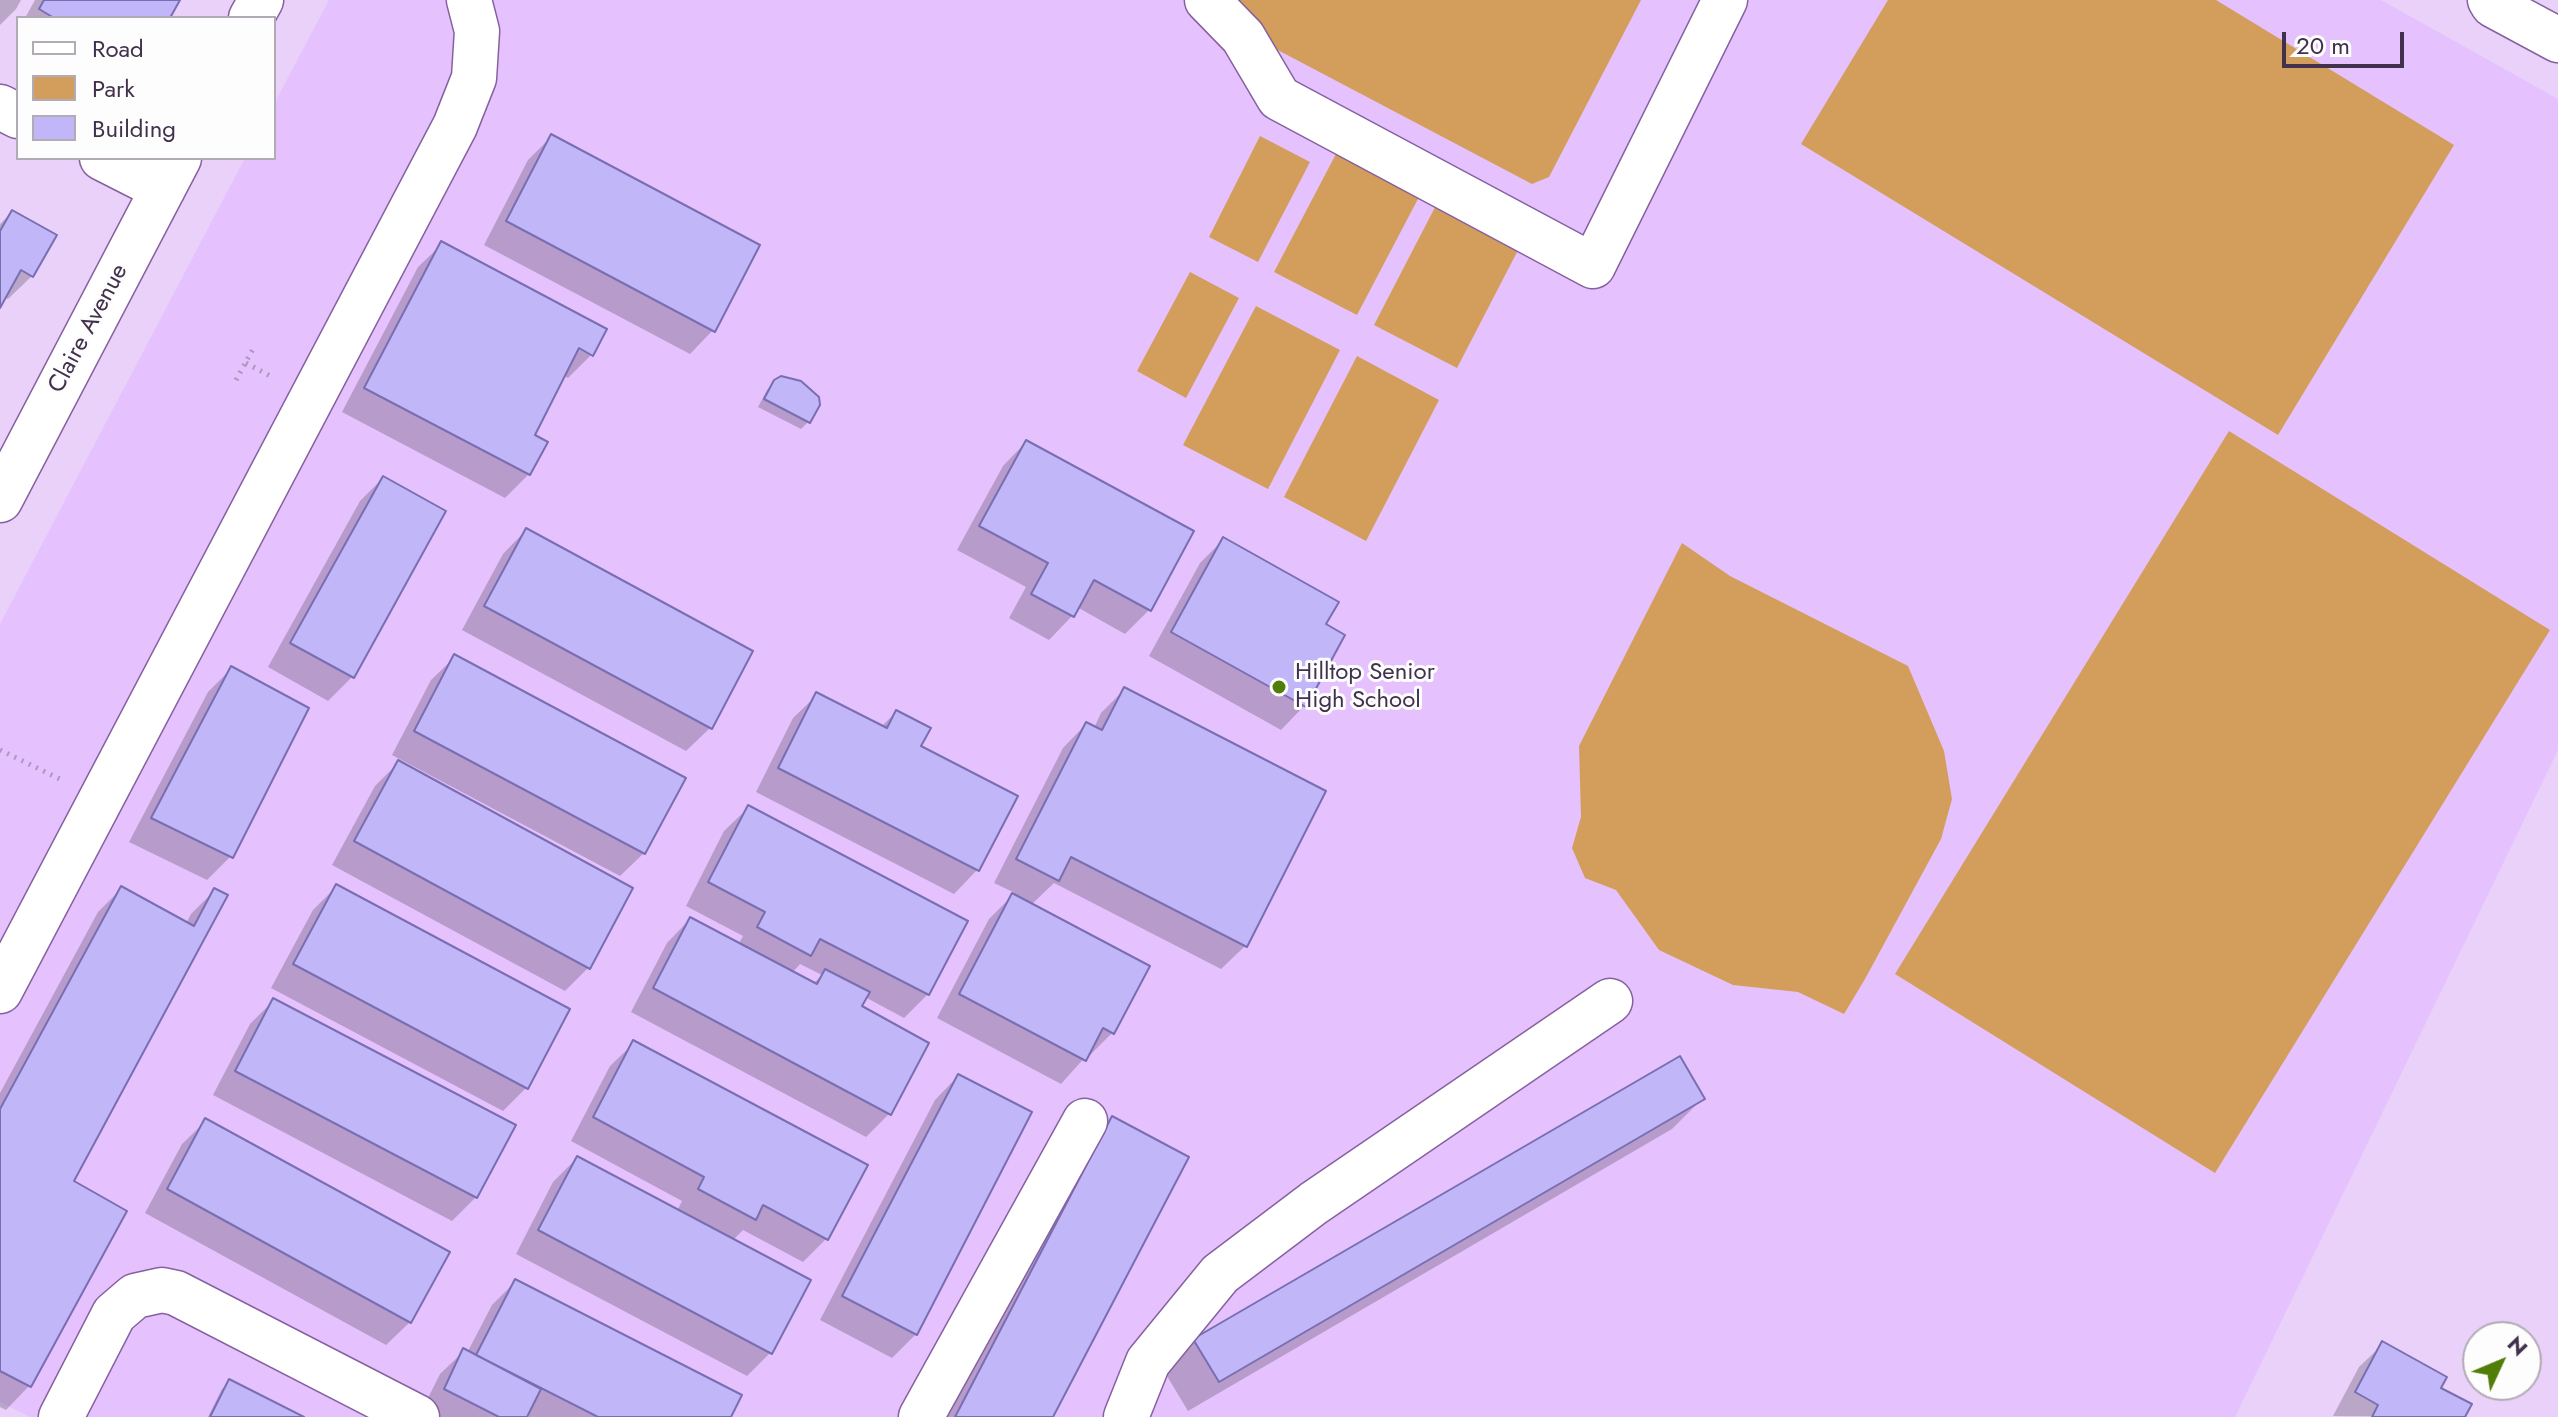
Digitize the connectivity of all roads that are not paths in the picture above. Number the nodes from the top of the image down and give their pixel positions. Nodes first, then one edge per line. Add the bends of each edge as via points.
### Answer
1 (469, 0) edge
2 (1207, 0) edge
3 (1725, 0) edge
4 (2490, 0) edge
5 (2558, 40) edge
6 (111, 160) edge
7 (171, 173) edge
8 (0, 500) edge
9 (0, 991) edge
10 (1610, 1001) dead end
11 (1085, 1121) dead end
12 (61, 1417) edge
13 (417, 1417) edge
14 (921, 1417) edge
15 (1126, 1417) edge

1 - 9 street via 477,31 474,78 455,126
2 - 3 street via 1243,37 1279,98 1593,266
4 - 5 street
6 - 7 street
7 - 8 street, Claire Avenue
10 - 15 street via 1314,1203 1220,1274 1148,1362
11 - 14 street
12 - 13 street via 114,1314 135,1296 162,1290

